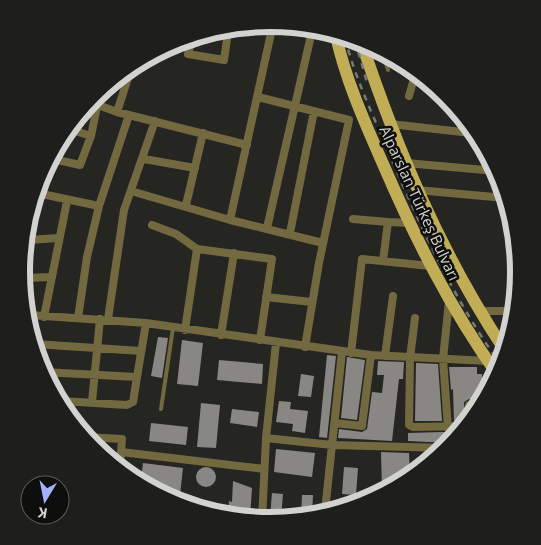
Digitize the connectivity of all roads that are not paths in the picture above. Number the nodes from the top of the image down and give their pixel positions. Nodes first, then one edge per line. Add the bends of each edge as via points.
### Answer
1 (271, 32) edge
2 (227, 36) edge
3 (311, 36) edge
4 (338, 42) edge
5 (190, 46) edge
6 (364, 51) edge
7 (385, 61) edge
8 (388, 70) dead end
9 (128, 80) edge
10 (414, 80) edge
11 (409, 96) dead end
12 (258, 97) junction
13 (98, 105) edge
14 (293, 106) junction
15 (92, 111) edge
16 (314, 111) junction
17 (117, 112) junction
18 (128, 114) junction
19 (362, 116) junction
20 (155, 120) junction
21 (349, 120) junction
22 (390, 124) junction
23 (76, 131) edge
24 (465, 132) edge
25 (203, 133) junction
26 (90, 136) junction
27 (247, 145) junction
28 (144, 159) junction
29 (58, 160) edge
30 (406, 163) junction
31 (194, 168) junction
32 (488, 170) edge
33 (418, 190) junction
34 (132, 191) junction
35 (43, 195) edge
36 (499, 197) edge
37 (66, 201) junction
38 (186, 205) junction
39 (99, 206) junction
40 (354, 219) dead end
41 (230, 220) junction
42 (388, 222) junction
43 (409, 223) junction
44 (152, 225) dead end
45 (267, 228) junction
46 (290, 233) junction
47 (58, 238) junction
48 (32, 240) edge
49 (323, 243) junction
50 (197, 249) junction
51 (234, 254) junction
52 (383, 261) junction
53 (430, 266) junction
54 (52, 277) junction
55 (30, 278) edge
56 (393, 296) dead end
57 (266, 297) junction
58 (448, 300) junction
59 (312, 302) junction
60 (508, 311) edge
61 (480, 312) junction
62 (34, 316) edge
63 (44, 317) junction
64 (78, 318) junction
65 (414, 318) dead end
66 (104, 319) junction
67 (146, 323) junction
68 (173, 328) junction
69 (185, 330) junction
70 (221, 335) junction
71 (260, 340) junction
72 (276, 343) junction
73 (500, 343) edge
74 (41, 344) edge
75 (98, 347) junction
76 (305, 347) junction
77 (141, 351) junction
78 (342, 352) junction
79 (351, 352) junction
80 (371, 355) junction
81 (385, 356) junction
82 (410, 358) junction
83 (443, 358) junction
84 (488, 361) junction
85 (492, 367) edge
86 (52, 373) edge
87 (94, 375) junction
88 (138, 377) junction
89 (68, 401) edge
90 (92, 402) junction
91 (161, 409) dead end
92 (335, 423) junction
93 (454, 427) edge
94 (448, 428) junction
95 (95, 438) edge
96 (266, 438) junction
97 (332, 445) junction
98 (434, 449) edge
99 (122, 452) junction
100 (121, 460) edge
101 (264, 469) junction
102 (325, 506) edge
103 (262, 512) edge

1 - 12 street
2 - 5 street via 224,60 188,54
3 - 14 street
4 - 19 main road, Alparslan Türkeş Bulvarı
6 - 22 main road, Alparslan Türkeş Bulvarı
7 - 8 lane
9 - 17 street
10 - 11 street
12 - 14 street
12 - 27 street
13 - 17 street
14 - 16 street
14 - 45 street
15 - 26 street
16 - 21 street
16 - 46 street
17 - 18 street
18 - 20 street
18 - 39 street
19 - 21 street
19 - 43 main road, Alparslan Türkeş Bulvarı
20 - 25 street
20 - 28 street
21 - 49 street
22 - 24 street
22 - 30 main road, Alparslan Türkeş Bulvarı
23 - 26 street
25 - 27 street
25 - 31 street
26 - 29 street via 80,166
27 - 41 street
28 - 31 street
28 - 34 street
30 - 32 street
30 - 33 main road, Alparslan Türkeş Bulvarı
31 - 38 street
33 - 36 street
33 - 61 main road, Alparslan Türkeş Bulvarı
34 - 38 street
34 - 66 street via 124,210
35 - 37 street
37 - 39 street
37 - 47 street
38 - 41 street
39 - 64 street
40 - 42 street
41 - 45 street
42 - 43 street
42 - 52 street
43 - 53 main road, Alparslan Türkeş Bulvarı
44 - 50 street via 176,234
45 - 46 street
46 - 49 street
47 - 48 street
47 - 54 street
49 - 59 street
50 - 51 street
50 - 69 street
51 - 57 street via 272,259
51 - 70 street
52 - 53 street
52 - 79 street via 362,259
53 - 58 main road, Alparslan Türkeş Bulvarı
54 - 55 street
54 - 63 street
56 - 81 street
57 - 59 street
57 - 71 street
58 - 83 street
58 - 84 main road, Alparslan Türkeş Bulvarı
59 - 76 street
60 - 61 street
61 - 73 main road, Alparslan Türkeş Bulvarı
62 - 63 street
63 - 64 street
64 - 66 street
65 - 82 street
66 - 67 street
66 - 75 street
67 - 68 street
67 - 77 street
68 - 69 street
68 - 91 lane
69 - 70 street
70 - 71 street
71 - 72 street
72 - 76 street
72 - 96 street
74 - 75 street
75 - 77 street
75 - 87 street
76 - 78 street
77 - 88 street
78 - 79 street
78 - 92 street
79 - 80 street
80 - 81 street
80 - 92 street via 362,426
81 - 82 street
82 - 83 street
82 - 94 street via 409,424 413,427
83 - 84 street
83 - 94 street
84 - 85 main road, Alparslan Türkeş Bulvarı
86 - 87 street
87 - 88 street
87 - 90 street
88 - 90 street via 133,402 127,405
89 - 90 street
92 - 97 street
93 - 94 street
95 - 99 street via 122,439
96 - 97 street
96 - 101 street
97 - 98 street
97 - 102 street
99 - 100 street
99 - 101 street
101 - 103 street

